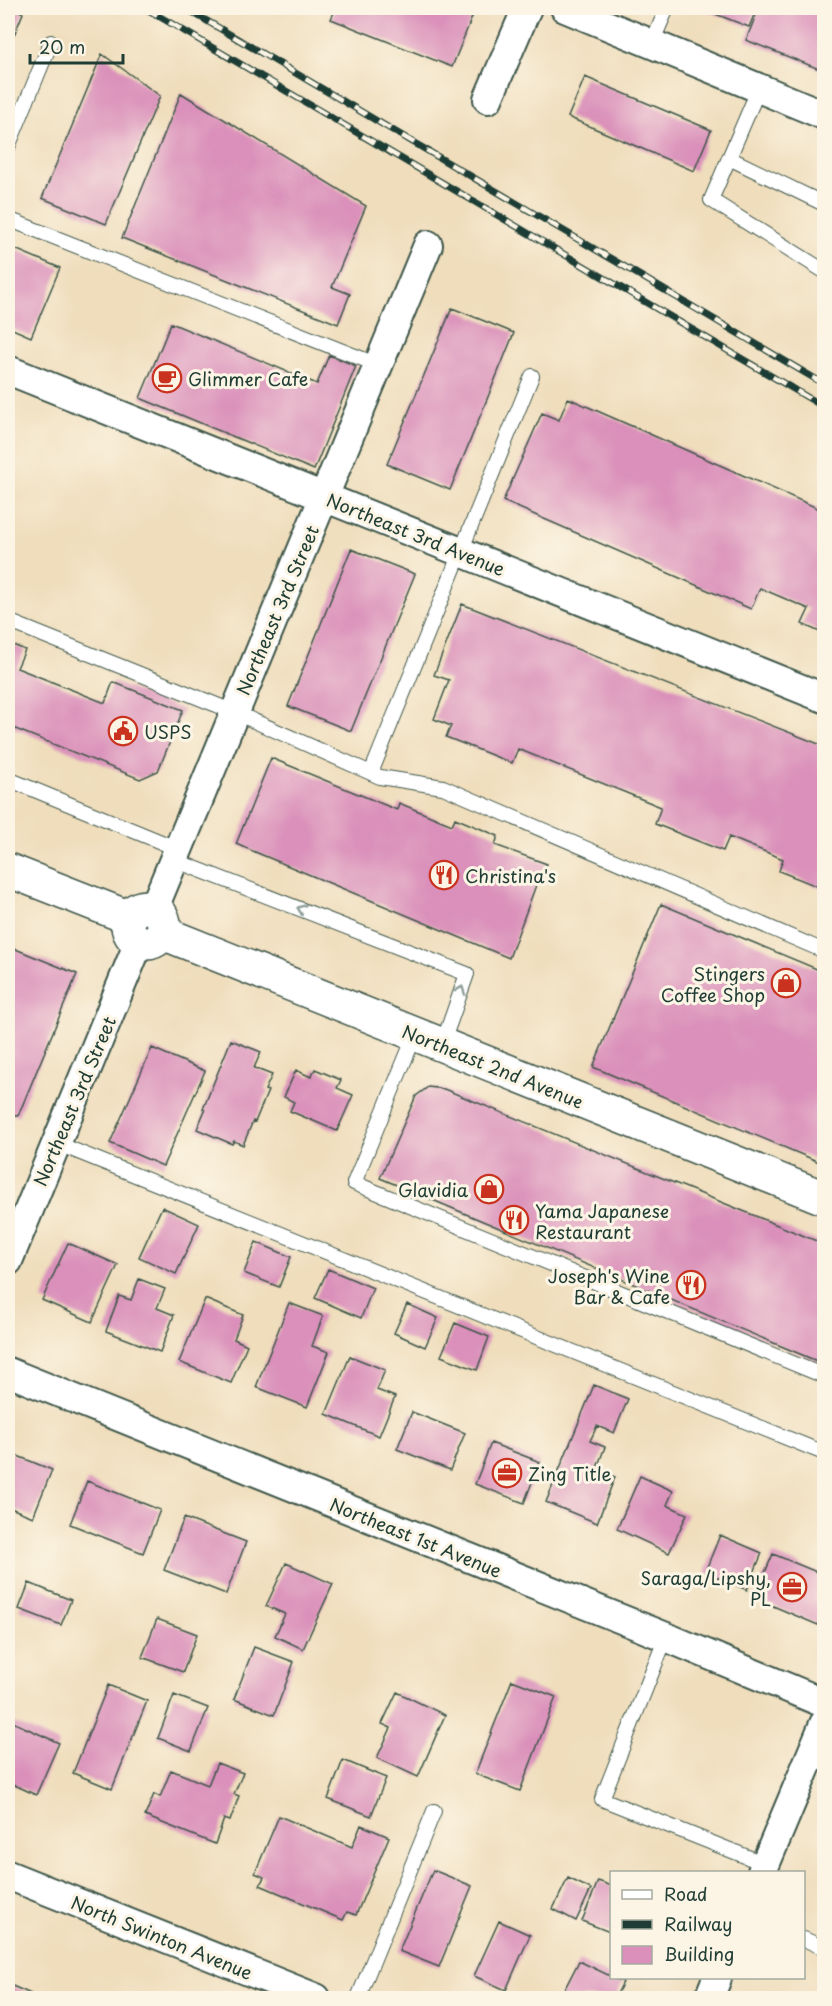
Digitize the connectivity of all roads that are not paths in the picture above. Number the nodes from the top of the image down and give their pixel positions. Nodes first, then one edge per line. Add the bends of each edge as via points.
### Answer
1 (527, 8) edge
2 (565, 8) edge
3 (667, 8) edge
4 (51, 42) dead end
5 (652, 43) junction
6 (759, 88) junction
7 (488, 99) dead end
8 (825, 115) edge
9 (8, 147) edge
10 (729, 158) junction
11 (825, 204) edge
12 (8, 219) edge
13 (428, 245) dead end
14 (825, 271) edge
15 (378, 365) junction
16 (8, 370) edge
17 (532, 376) dead end
18 (324, 497) junction
19 (461, 552) junction
20 (8, 621) edge
21 (825, 698) edge
22 (234, 712) junction
23 (371, 773) junction
24 (8, 779) edge
25 (176, 854) junction
26 (8, 870) edge
27 (146, 925) junction
28 (825, 951) edge
29 (428, 1040) junction
30 (56, 1143) junction
31 (825, 1198) edge
32 (8, 1261) edge
33 (8, 1372) edge
34 (825, 1376) edge
35 (825, 1453) edge
36 (666, 1637) junction
37 (825, 1703) edge
38 (825, 1724) edge
39 (434, 1811) dead end
40 (764, 1868) edge
41 (8, 1875) edge
42 (805, 1939) edge
43 (825, 1948) edge
44 (716, 1979) edge
45 (316, 1998) edge
46 (358, 1998) edge
47 (709, 1998) edge

1 - 7 street
2 - 5 street
3 - 5 lane
4 - 9 lane
5 - 6 street
6 - 8 street
6 - 10 lane
10 - 11 lane
10 - 14 lane via 711,200
12 - 15 lane
13 - 15 street, Northeast 3rd Street
15 - 18 street, Northeast 3rd Street
16 - 18 street, Northeast 3rd Avenue
17 - 19 lane
18 - 19 street, Northeast 3rd Avenue
18 - 22 street, Northeast 3rd Street
19 - 21 street, Northeast 3rd Avenue
19 - 23 lane
20 - 22 lane
22 - 23 lane
22 - 25 street, Northeast 3rd Street
23 - 28 lane via 443,787
24 - 25 lane
25 - 27 street, Northeast 3rd Street
29 -> 25 lane via 466,974
26 - 27 street, Northeast 2nd Avenue
27 - 29 street, Northeast 2nd Avenue
27 - 30 street, Northeast 3rd Street
29 - 31 street, Northeast 2nd Avenue
29 - 34 lane via 354,1183
30 - 32 street, Northeast 3rd Street
30 - 35 lane
33 - 36 street, Northeast 1st Avenue
36 - 37 street, Northeast 1st Avenue
36 - 40 lane via 602,1799
38 - 40 street
39 - 46 lane
41 - 45 street, North Swinton Avenue
42 - 43 lane
44 - 47 street

